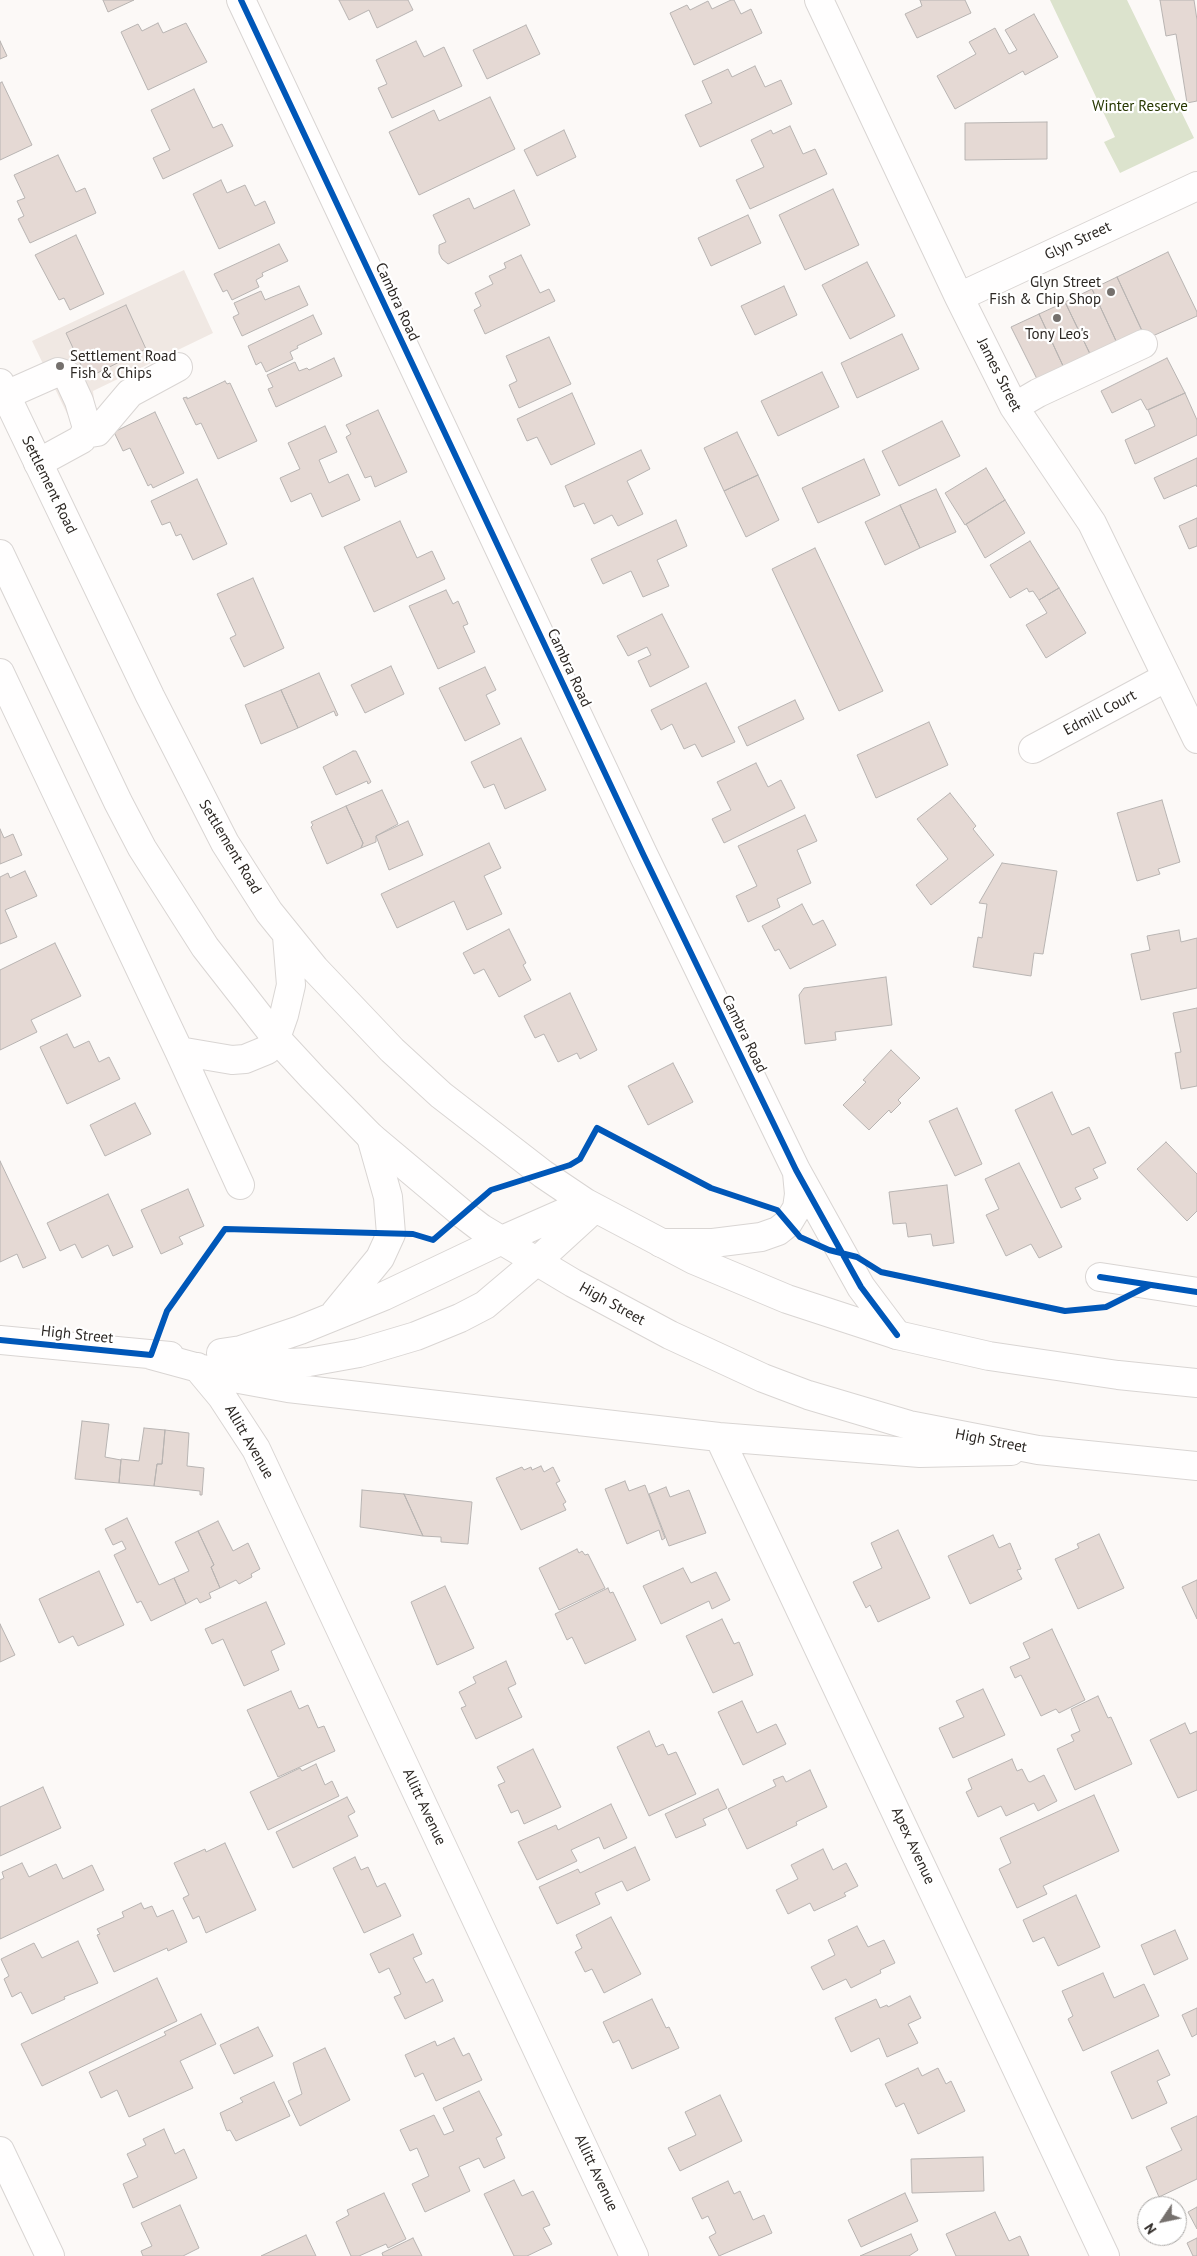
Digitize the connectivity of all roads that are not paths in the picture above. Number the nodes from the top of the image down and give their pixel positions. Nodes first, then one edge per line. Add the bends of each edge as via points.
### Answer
1 (241, 0) edge
2 (819, 0) edge
3 (1197, 186) edge
4 (959, 296) junction
5 (1143, 344) dead end
6 (178, 367) dead end
7 (3, 389) edge
8 (1014, 407) junction
9 (84, 434) junction
10 (38, 463) junction
11 (0, 554) edge
12 (0, 673) edge
13 (1167, 677) junction
14 (1197, 739) edge
15 (1033, 749) dead end
16 (287, 936) junction
17 (276, 1038) junction
18 (179, 1051) junction
19 (371, 1137) junction
20 (796, 1170) junction
21 (240, 1186) dead end
22 (590, 1206) junction
23 (502, 1240) junction
24 (661, 1243) junction
25 (537, 1261) junction
26 (1100, 1277) dead end
27 (1197, 1292) edge
28 (332, 1316) junction
29 (897, 1335) junction
30 (0, 1340) edge
31 (197, 1362) junction
32 (1197, 1383) edge
33 (719, 1437) junction
34 (1038, 1450) junction
35 (1197, 1466) edge
36 (0, 2150) edge
37 (50, 2256) edge
38 (634, 2256) edge
39 (1105, 2256) edge

1 - 20 main road, Cambra Road via 644,856
2 - 4 main road, James Street
3 - 4 main road, Glyn Street
4 - 8 main road, James Street
5 - 8 main road
6 - 9 main road via 130,393 97,432
7 - 9 main road via 58,372 67,375 87,428
7 - 10 main road, Settlement Road
8 - 13 main road, James Street via 1092,523
9 - 10 main road via 82,439
10 - 16 main road, Settlement Road via 199,794 225,843
11 - 17 main road via 142,848 206,947
12 - 18 main road
13 - 14 main road, James Street
13 - 15 main road, Edmill Court
16 - 17 main road via 291,985
16 - 22 main road, Settlement Road via 347,1005 441,1094 543,1174
17 - 18 main road via 266,1050 245,1059 232,1060
17 - 19 main road
18 - 21 main road
19 - 23 main road via 464,1215
19 - 28 main road via 388,1197 391,1234 380,1258
20 - 24 main road, Cambra Road via 797,1208 788,1223 778,1231 761,1237 713,1243
20 - 29 main road, Cambra Road via 860,1287
22 - 23 main road, High Street
22 - 24 main road
22 - 25 main road
23 - 25 main road
23 - 28 main road, High Street via 384,1296
24 - 29 main road via 786,1299
25 - 31 main road, High Street via 500,1294 476,1310 386,1345 335,1358 291,1364
25 - 34 main road, High Street via 670,1335 808,1395 909,1425
26 - 27 main road
28 - 31 main road, High Street via 263,1343
29 - 32 main road via 989,1356
30 - 31 main road, High Street
31 - 33 main road, High Street via 238,1379 288,1388
31 - 38 main road, Allitt Avenue via 256,1449
33 - 34 main road, High Street via 920,1452
33 - 39 main road, Apex Avenue
34 - 35 main road, High Street
36 - 37 main road

